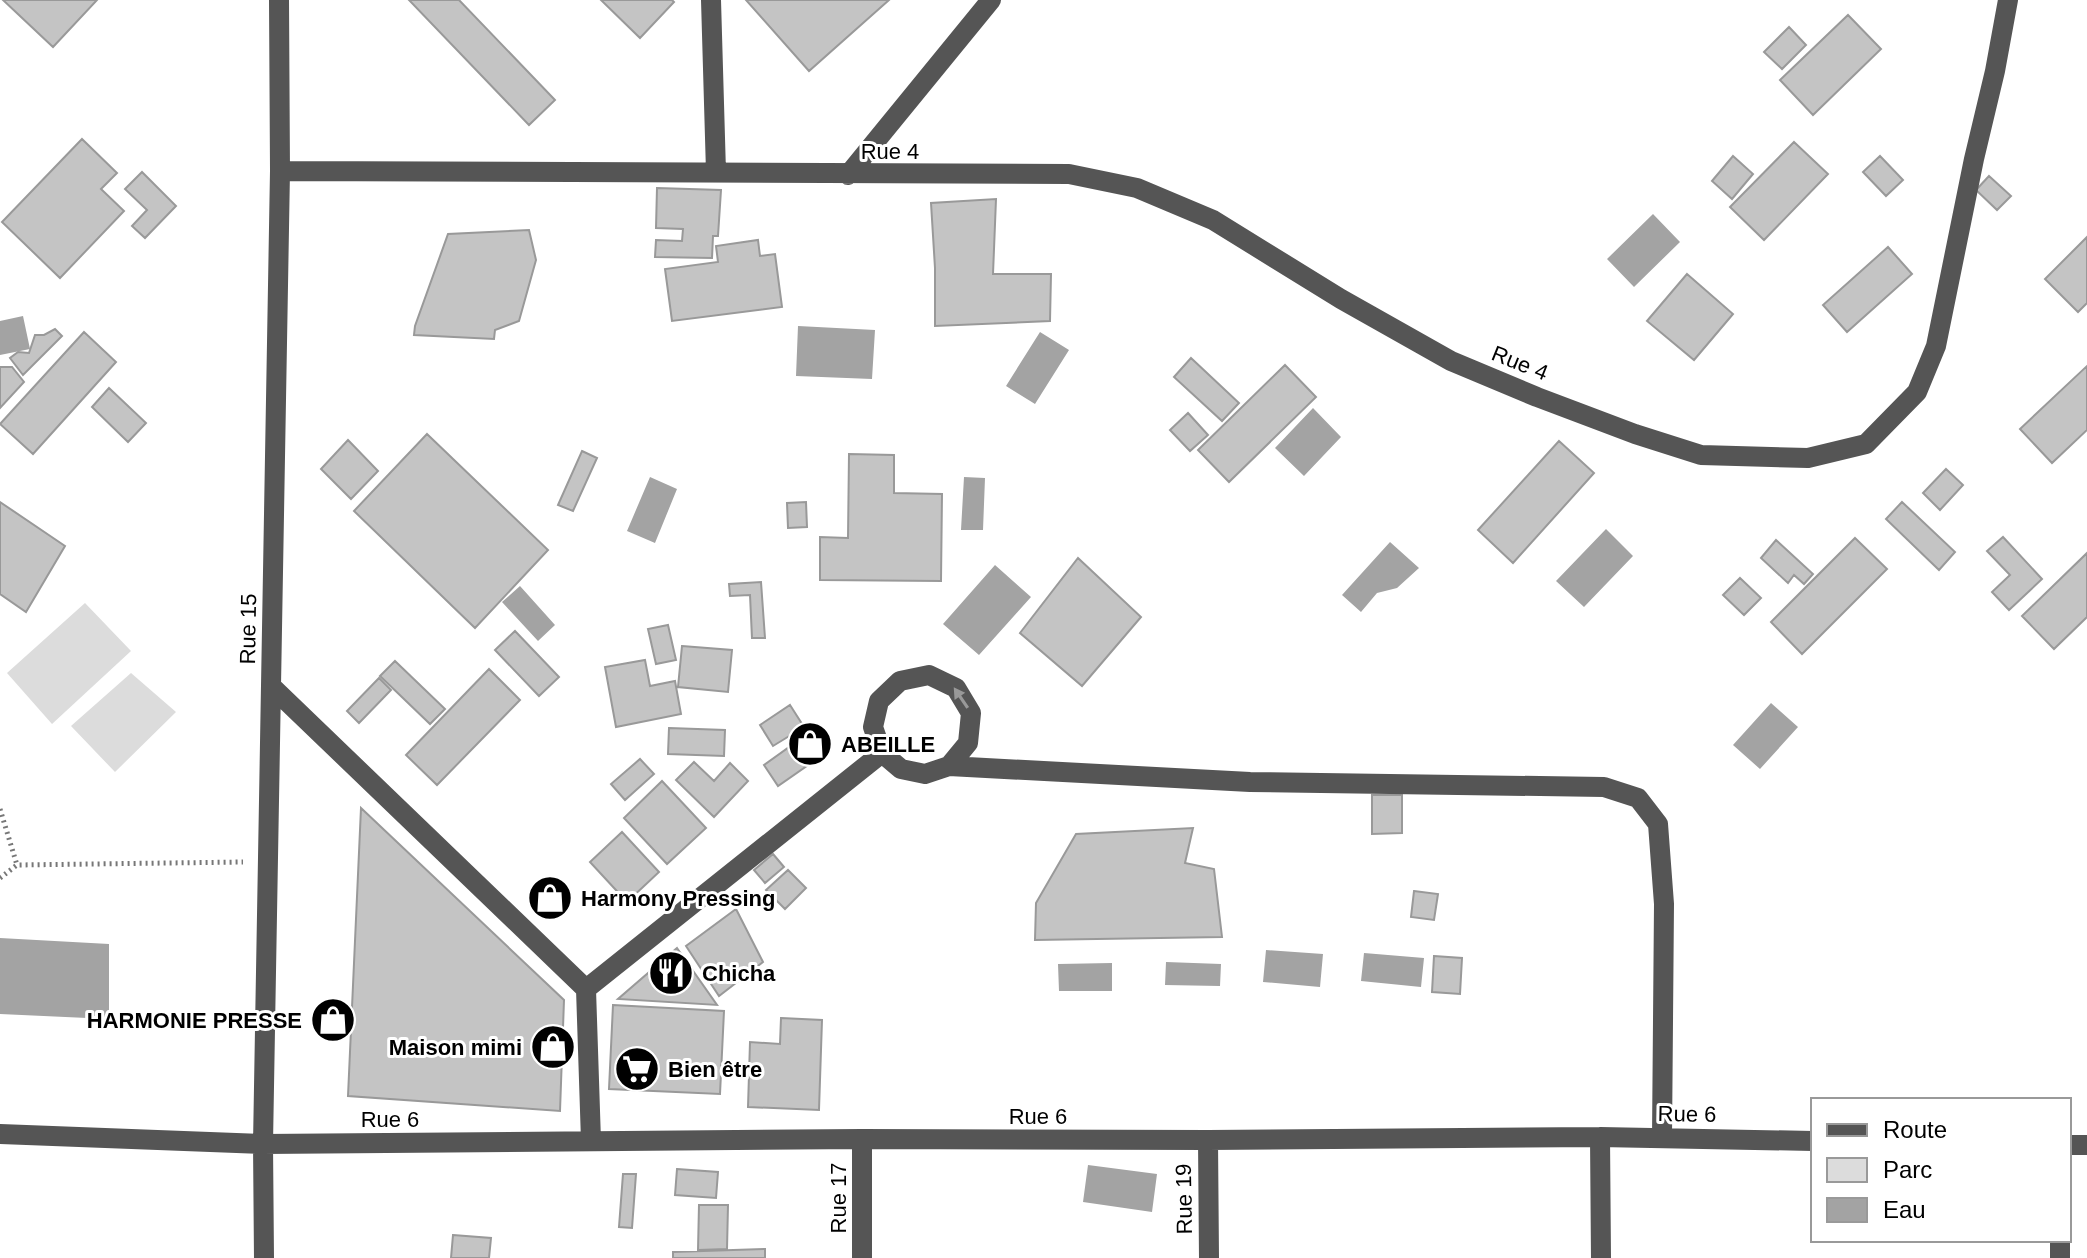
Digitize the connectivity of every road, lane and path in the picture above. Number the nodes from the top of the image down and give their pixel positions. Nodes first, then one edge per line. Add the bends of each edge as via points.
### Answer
1 (279, 0) edge
2 (711, 0) edge
3 (991, 0) edge
4 (2008, 0) edge
5 (280, 171) junction
6 (716, 172) junction
7 (848, 175) junction
8 (271, 686) junction
9 (882, 753) junction
10 (949, 766) junction
11 (0, 809) edge
12 (268, 862) junction
13 (17, 865) junction
14 (0, 878) edge
15 (586, 989) junction
16 (0, 1134) edge
17 (1600, 1137) junction
18 (1662, 1138) junction
19 (862, 1139) junction
20 (1208, 1140) junction
21 (591, 1141) junction
22 (1811, 1141) edge
23 (263, 1144) junction
24 (264, 1258) edge
25 (862, 1258) edge
26 (1209, 1258) edge
27 (1601, 1258) edge

1 - 5 street, Rue 15
2 - 6 street
3 - 7 street
4 - 7 street, Rue 4 via 1936,346 1917,392 1866,444 1808,458 1701,455 1537,397 1451,361 1213,220 1137,188 1069,174
5 - 6 street, Rue 4
5 - 8 street, Rue 15
6 - 7 street, Rue 4
8 - 12 street, Rue 15
8 - 15 street
9 - 10 street via 901,769 925,774
10 -> 9 street via 968,743 971,713 956,688 929,675 900,681 879,701 873,727
9 - 15 street
10 - 18 street via 1250,782 1604,787 1638,798 1658,824 1664,904
11 - 13 path
12 - 13 path
12 - 23 street, Rue 15
13 - 14 path
15 - 21 street
16 - 23 street, Rue 6
17 - 18 street, Rue 6
17 - 20 street, Rue 6
17 - 27 street
18 - 22 street, Rue 6
19 - 20 street, Rue 6
19 - 21 street, Rue 6
19 - 25 street, Rue 17
20 - 26 street, Rue 19
21 - 23 street, Rue 6
23 - 24 street, Rue 15

